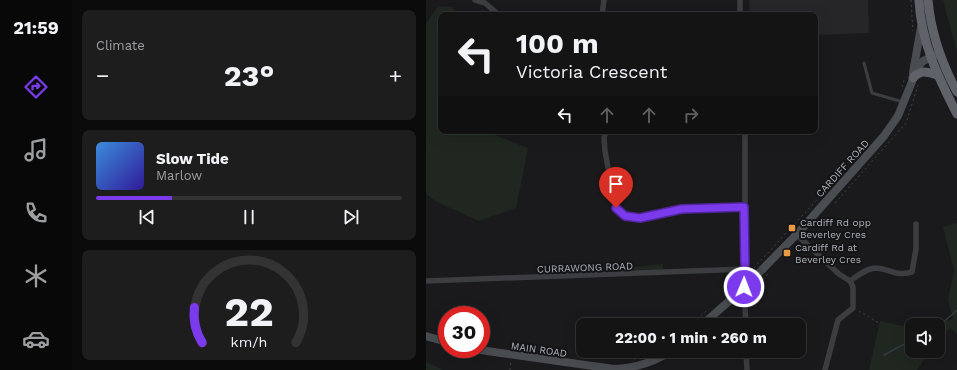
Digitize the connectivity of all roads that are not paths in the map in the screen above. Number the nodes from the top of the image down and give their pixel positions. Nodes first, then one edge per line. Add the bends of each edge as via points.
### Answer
1 (475, 0) edge
2 (604, 0) edge
3 (740, 0) edge
4 (919, 0) edge
5 (928, 0) edge
6 (496, 12) edge
7 (602, 12) edge
8 (740, 12) edge
9 (922, 24) junction
10 (934, 55) junction
11 (864, 63) dead end
12 (937, 75) junction
13 (913, 78) junction
14 (957, 92) edge
15 (905, 102) junction
16 (957, 114) edge
17 (605, 134) edge
18 (745, 134) edge
19 (744, 207) junction
20 (916, 224) dead end
21 (797, 235) junction
22 (745, 269) junction
23 (755, 272) junction
24 (850, 281) junction
25 (426, 282) edge
26 (744, 287) junction
27 (710, 318) edge
28 (746, 318) edge
29 (426, 336) edge
30 (438, 339) edge
31 (490, 352) edge
32 (659, 358) edge
33 (746, 358) edge
34 (746, 370) edge
35 (825, 370) edge

1 - 6 street via 485,3
2 - 7 street
3 - 8 street
4 - 9 highway
5 - 10 highway
9 - 10 highway
9 - 13 main road
10 - 12 highway
10 - 13 main road, CARDIFF ROAD via 921,63
10 - 14 highway
11 - 15 lane via 872,93
12 - 13 highway via 923,72
12 - 16 highway
13 - 15 main road, CARDIFF ROAD
15 - 21 main road, CARDIFF ROAD via 884,136
17 - 19 street via 605,151 616,208 625,216 640,218 682,209
18 - 19 street
19 - 22 street
20 - 24 street via 916,249 912,272 901,275 875,268
21 - 23 main road, CARDIFF ROAD
21 - 24 street
22 - 23 street
22 - 25 street, CURRAWONG ROAD
22 - 26 street
23 - 26 main road, CARDIFF ROAD
24 - 35 street via 853,288 853,308 838,320
26 - 27 main road
26 - 28 street
29 - 30 main road
31 - 32 main road, MAIN ROAD via 614,368 630,368
33 - 34 street

